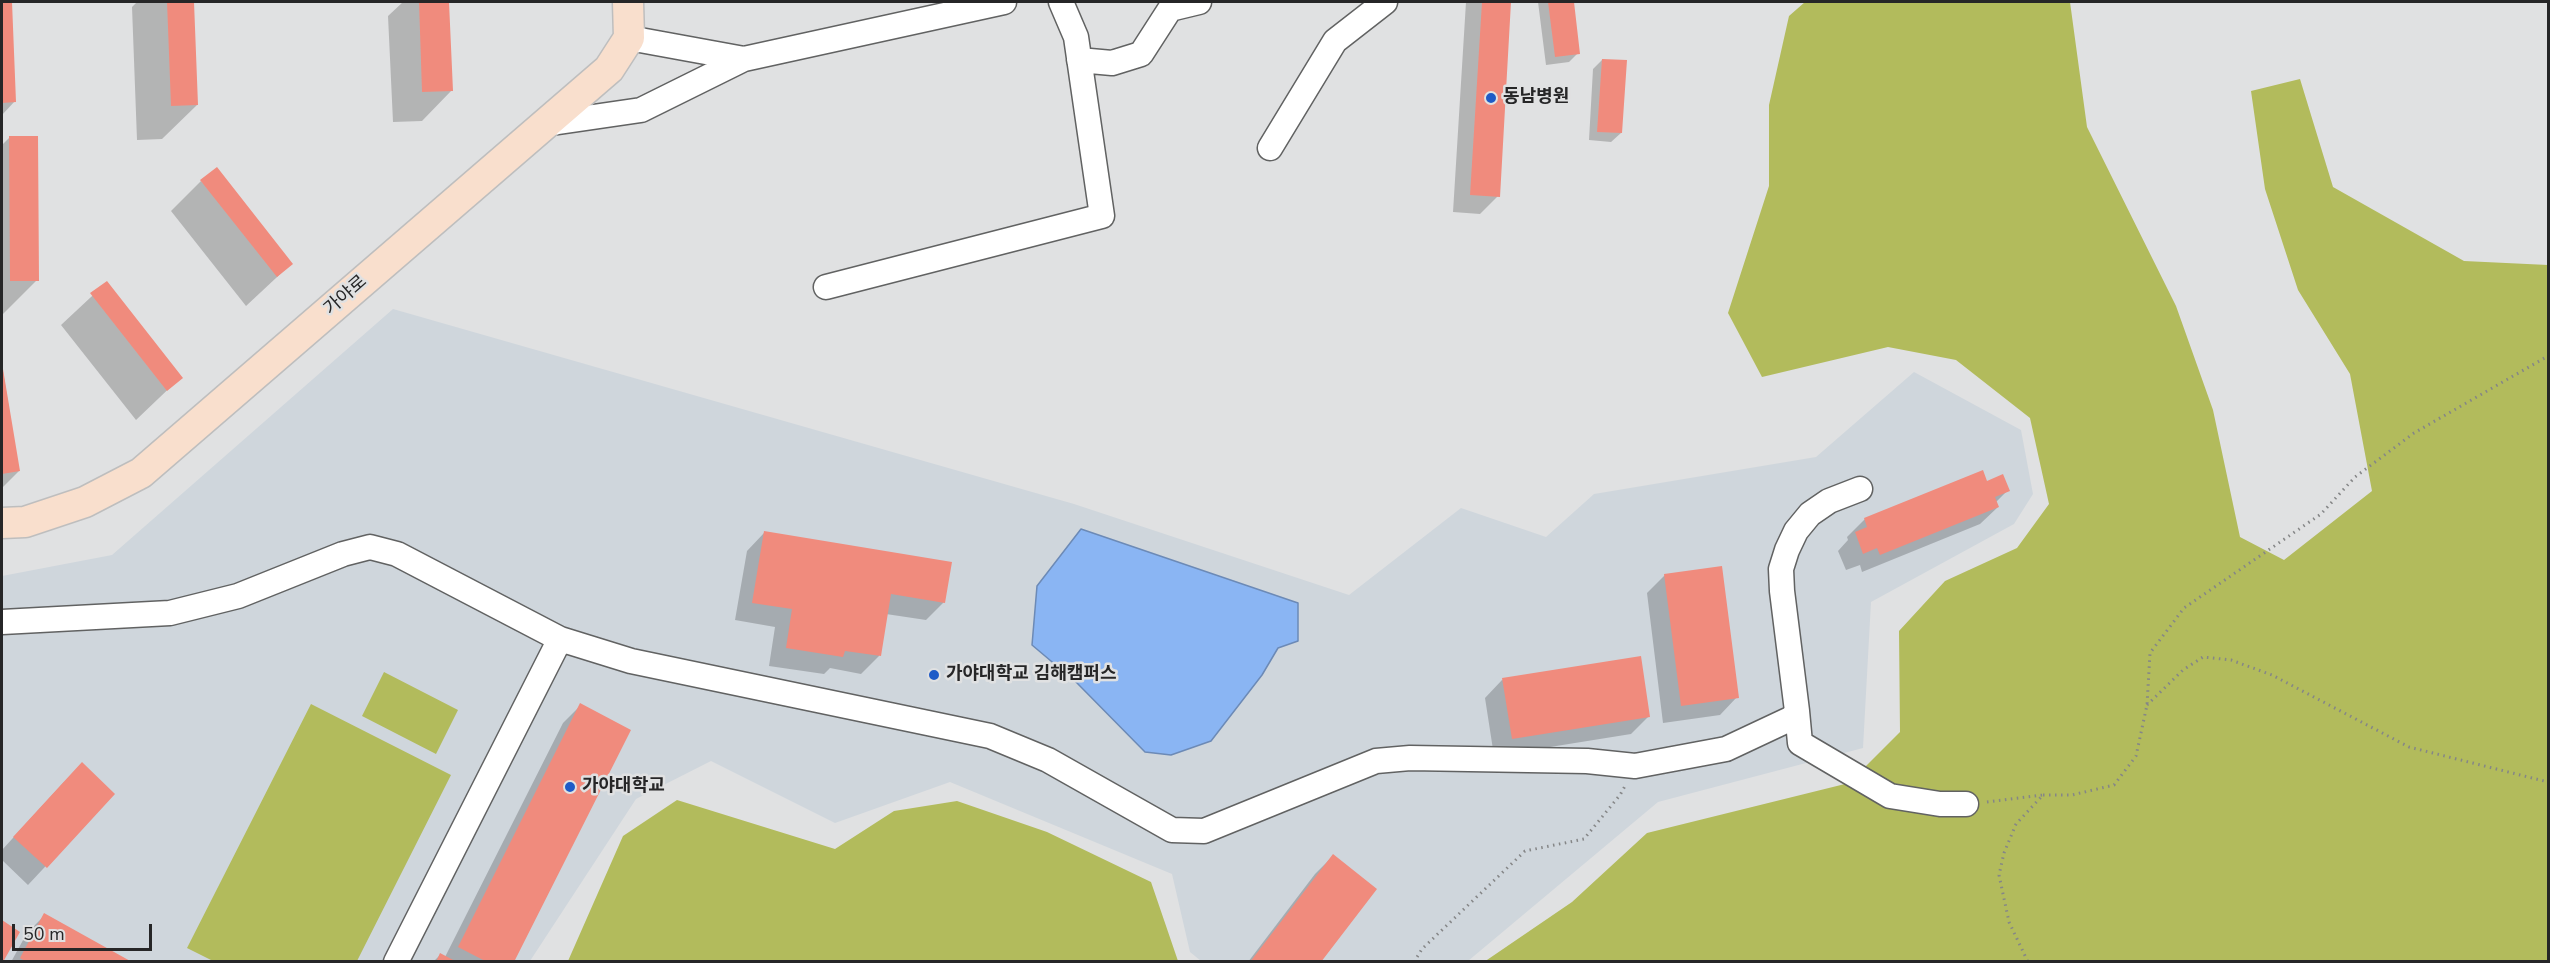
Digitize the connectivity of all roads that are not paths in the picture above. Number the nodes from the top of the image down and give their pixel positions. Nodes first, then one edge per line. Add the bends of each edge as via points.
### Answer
1 (628, 2) edge
2 (1004, 2) edge
3 (1061, 2) edge
4 (1199, 2) edge
5 (1385, 2) edge
6 (629, 38) junction
7 (744, 59) junction
8 (1079, 60) junction
9 (545, 124) junction
10 (1270, 148) dead end
11 (826, 287) dead end
12 (1860, 489) dead end
13 (2, 523) edge
14 (2, 622) edge
15 (560, 639) junction
16 (1797, 711) junction
17 (1966, 804) road end
18 (396, 962) edge

1 - 6 main road
2 - 7 street
3 - 8 street via 1076,38
4 - 8 street via 1170,9 1141,54 1112,63
5 - 10 street via 1335,41
6 - 7 street
6 - 9 main road, 가야로 via 609,69
7 - 9 street via 641,110
8 - 11 street via 1102,216
9 - 13 main road, 가야로 via 141,473 85,502 26,522
12 - 16 street via 1828,501 1810,514 1796,531 1781,569
14 - 15 street via 170,613 238,596 342,554 370,547 397,554
15 - 16 street via 631,662 990,736 1048,760 1172,830 1204,831 1376,761 1587,761 1635,766 1726,749 1792,718
15 - 18 street
16 - 17 street via 1800,743 1890,796

